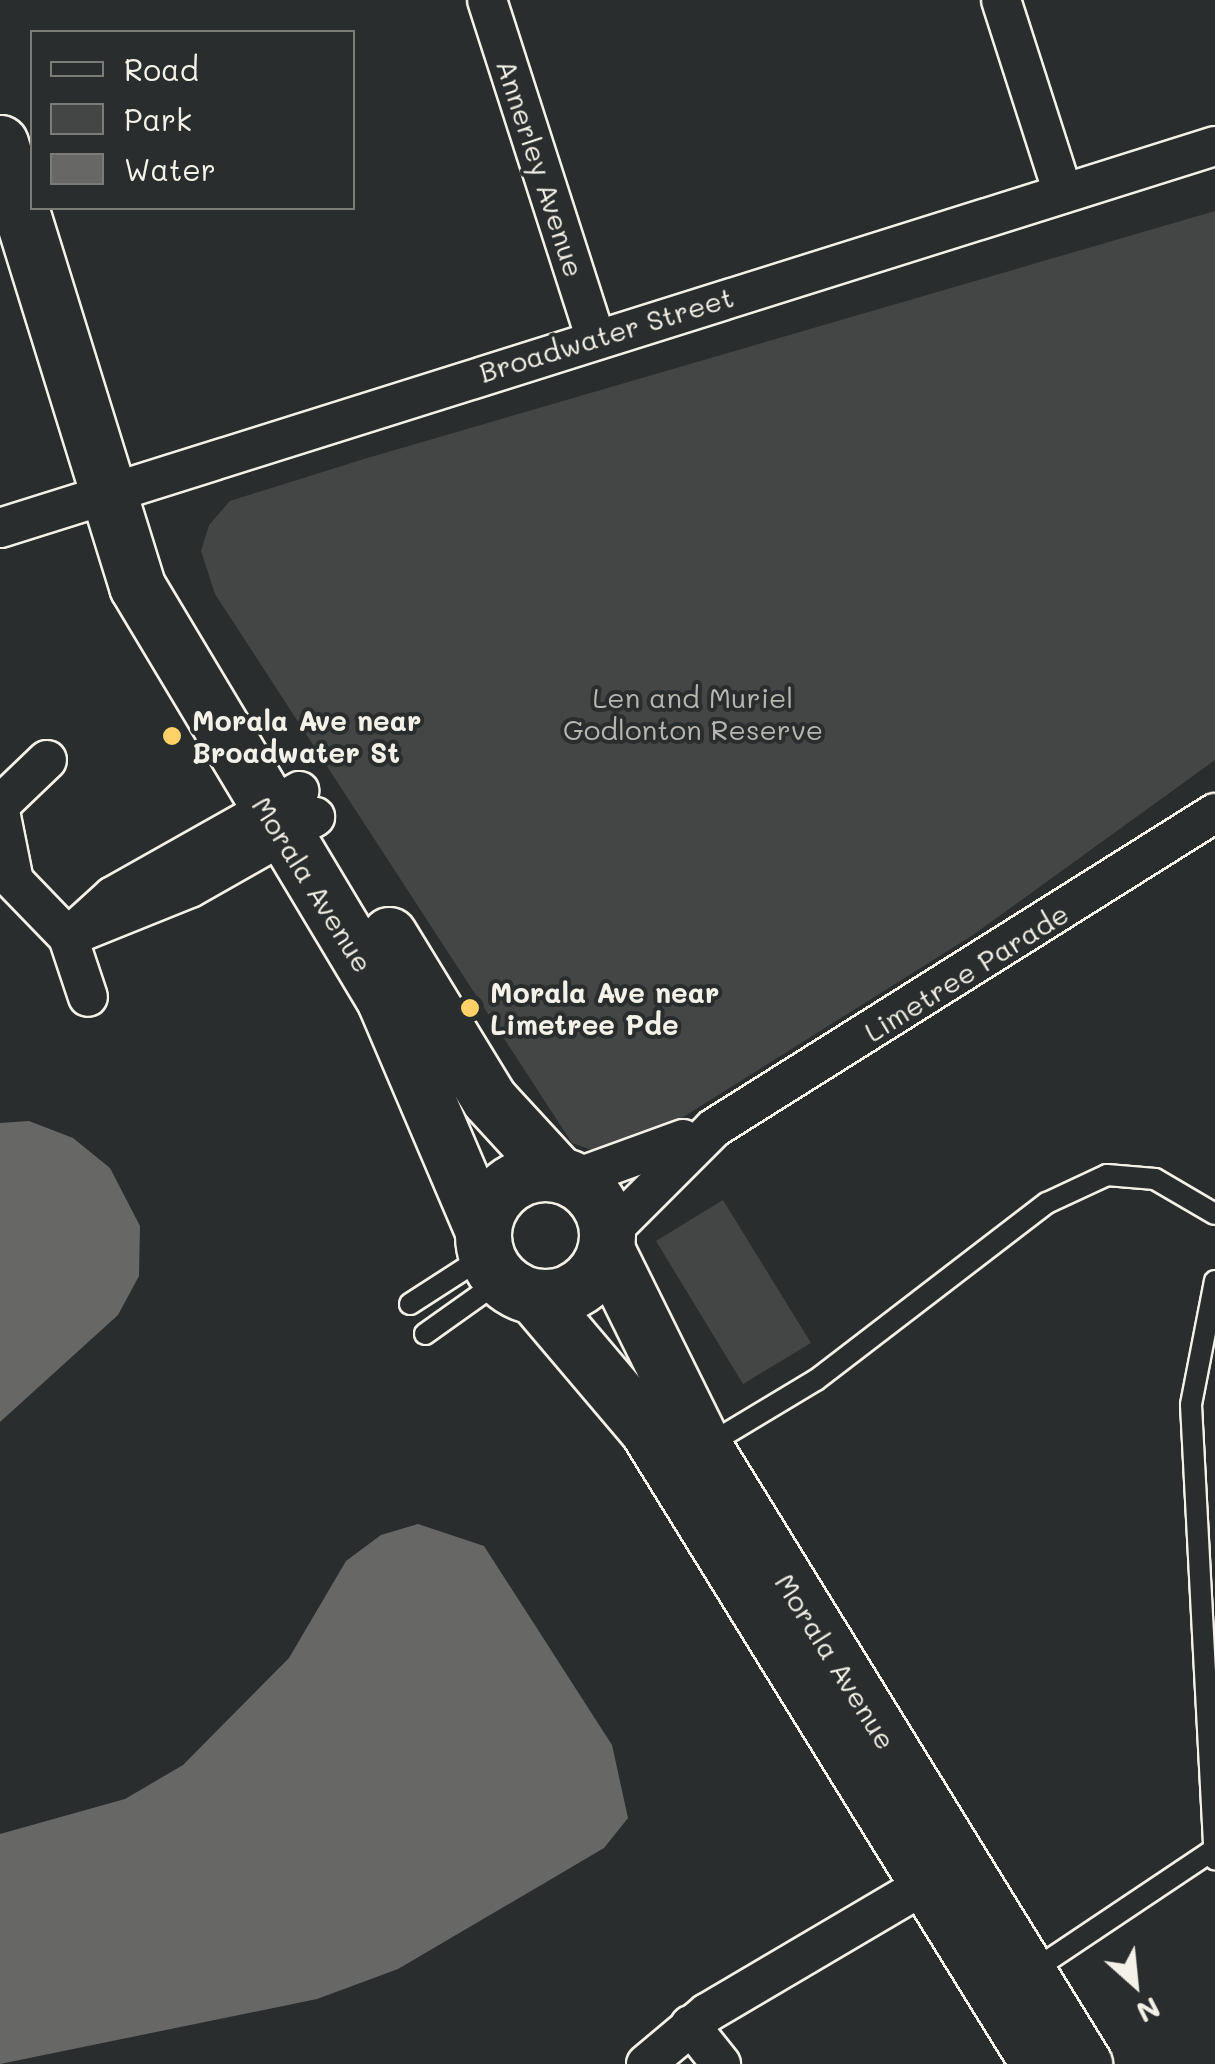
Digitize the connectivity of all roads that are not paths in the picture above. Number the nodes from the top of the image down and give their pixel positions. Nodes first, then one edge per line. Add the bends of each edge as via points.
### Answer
1 (487, 0) edge
2 (1001, 0) edge
3 (0, 143) edge
4 (1215, 146) edge
5 (1063, 193) junction
6 (594, 336) junction
7 (112, 492) junction
8 (0, 528) edge
9 (47, 760) dead end
10 (0, 808) edge
11 (1215, 813) edge
12 (291, 814) junction
13 (68, 937) junction
14 (88, 997) dead end
15 (714, 1128) junction
16 (565, 1176) junction
17 (1215, 1214) edge
18 (606, 1242) junction
19 (501, 1265) junction
20 (1215, 1281) edge
21 (410, 1304) dead end
22 (425, 1334) dead end
23 (704, 1447) junction
24 (1213, 1855) edge
25 (926, 1884) junction
26 (1028, 1974) junction
27 (690, 2025) junction
28 (646, 2064) edge
29 (721, 2064) edge
30 (1038, 2064) edge
31 (1084, 2064) edge

1 - 6 street, Annerley Avenue
2 - 5 street
3 - 7 main road, Morala Avenue
4 - 5 street, Broadwater Street
5 - 6 street, Broadwater Street
6 - 7 street, Broadwater Street
7 - 8 street, Broadwater Street
7 - 12 main road, Morala Avenue via 148,610
9 - 10 street
10 - 13 street via 14,882
11 - 15 street, Limetree Parade
12 - 13 street via 130,917
12 - 16 main road, Morala Avenue via 489,1099
12 - 19 main road, Morala Avenue via 411,1050
13 - 14 street
15 - 16 street, Limetree Parade
15 - 18 street, Limetree Parade
16 - 18 main road via 598,1202
16 - 19 main road via 507,1185
17 - 23 lane via 1155,1179 1107,1174 1046,1204 816,1380
18 - 19 main road via 586,1282
18 - 23 main road, Morala Avenue
19 - 21 lane
19 - 22 lane
19 - 25 main road, Morala Avenue via 647,1428
20 - 24 lane via 1192,1405
23 - 26 main road, Morala Avenue
24 - 26 lane
25 - 27 street
25 - 30 main road, Morala Avenue
26 - 31 main road, Morala Avenue
27 - 28 street
27 - 29 street

